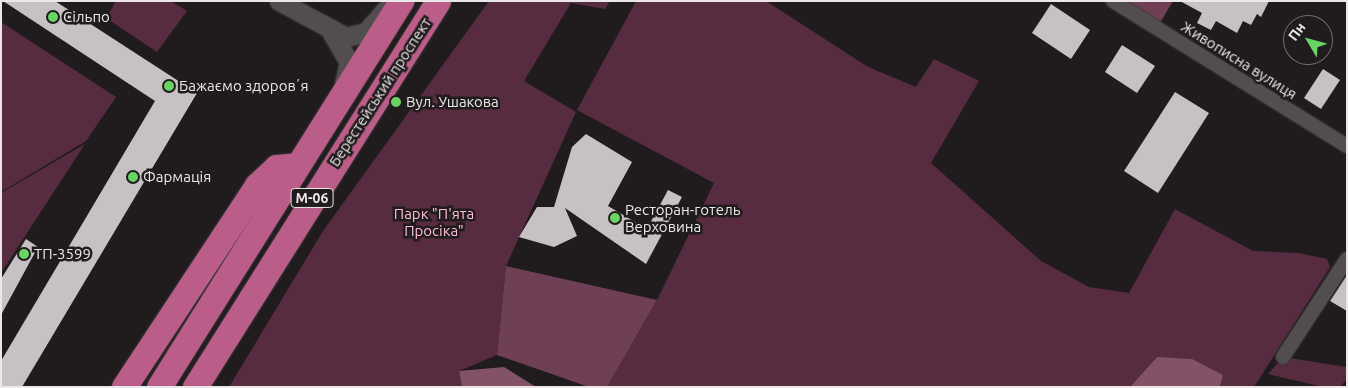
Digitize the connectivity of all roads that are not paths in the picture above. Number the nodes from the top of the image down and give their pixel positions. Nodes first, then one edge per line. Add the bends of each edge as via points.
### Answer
1 (279, 1) edge
2 (391, 1) edge
3 (401, 1) edge
4 (438, 1) edge
5 (1113, 1) edge
6 (332, 33) junction
7 (336, 103) junction
8 (1347, 146) edge
9 (298, 165) junction
10 (1347, 259) edge
11 (1283, 357) dead end
12 (124, 387) edge
13 (159, 387) edge
14 (195, 387) edge

1 - 6 main road
2 - 6 main road via 366,32 346,37
3 - 7 highway, Берестейський проспект / М-06
4 - 14 highway, Берестейський проспект / М-06
5 - 8 street, Живописна вулиця
6 - 7 main road via 349,62
7 - 9 highway, Берестейський проспект / М-06
9 - 12 highway via 276,167 257,185
9 - 13 highway, Берестейський проспект / М-06
10 - 11 street

